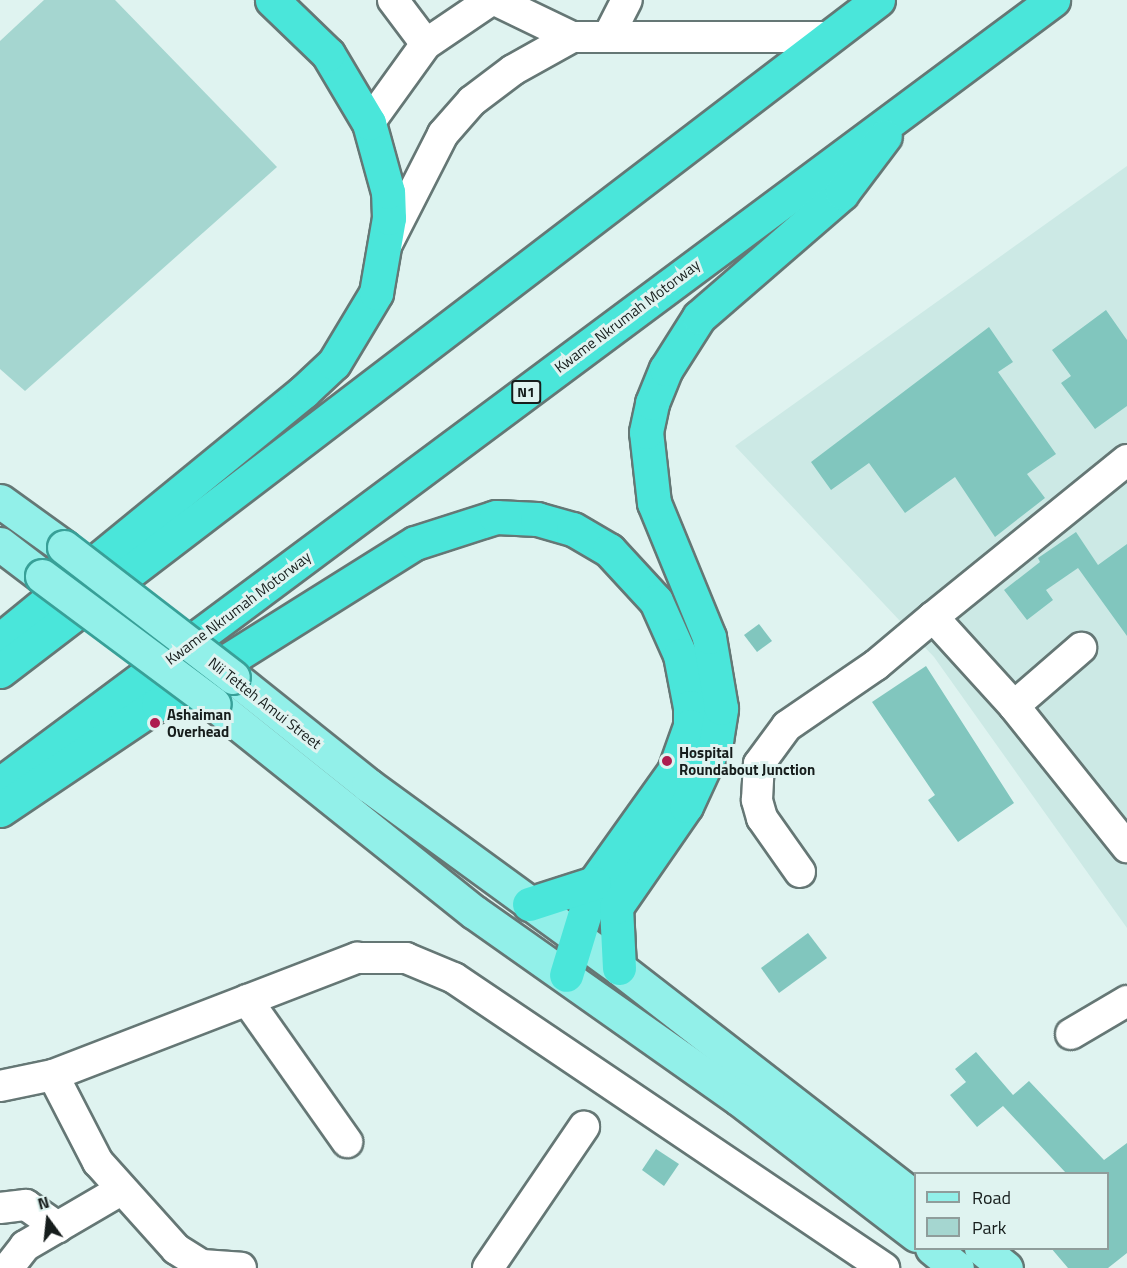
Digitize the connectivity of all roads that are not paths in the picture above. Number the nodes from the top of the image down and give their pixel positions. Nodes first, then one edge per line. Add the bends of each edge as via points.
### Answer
1 (272, 0) edge
2 (393, 0) edge
3 (491, 0) edge
4 (495, 0) edge
5 (627, 0) edge
6 (878, 0) edge
7 (1053, 0) edge
8 (609, 35) junction
9 (830, 36) junction
10 (572, 37) junction
11 (426, 44) junction
12 (908, 105) junction
13 (369, 123) junction
14 (387, 245) junction
15 (1127, 460) edge
16 (0, 501) edge
17 (0, 543) edge
18 (933, 617) junction
19 (0, 640) edge
20 (1081, 648) dead end
21 (0, 670) edge
22 (1014, 706) junction
23 (0, 784) edge
24 (0, 810) edge
25 (1127, 847) edge
26 (800, 872) dead end
27 (594, 883) junction
28 (529, 904) junction
29 (577, 940) junction
30 (619, 968) junction
31 (566, 975) junction
32 (247, 1000) junction
33 (1127, 1000) edge
34 (1071, 1034) dead end
35 (53, 1075) junction
36 (0, 1086) edge
37 (584, 1127) dead end
38 (347, 1142) dead end
39 (121, 1190) junction
40 (914, 1197) edge
41 (0, 1208) edge
42 (58, 1227) junction
43 (914, 1234) edge
44 (934, 1250) edge
45 (984, 1250) edge
46 (872, 1265) edge
47 (8, 1268) edge
48 (241, 1268) edge
49 (488, 1268) edge
50 (957, 1268) edge
51 (1006, 1268) edge

1 - 13 highway via 328,54
2 - 11 street
3 - 11 street
4 - 10 street
5 - 8 street
6 - 9 highway
7 - 12 highway, Kwame Nkrumah Motorway / N1
8 - 9 street
8 - 10 street
9 - 21 highway
10 - 14 street via 513,70 458,118 432,154
11 - 13 street
12 - 23 highway, Kwame Nkrumah Motorway / N1
12 - 30 highway via 842,193 699,318 666,369 652,403 646,432 654,504 709,637 721,708 716,741 686,806 616,907
13 - 14 highway via 388,192
14 - 19 highway via 376,293 334,363 264,428
15 - 18 street
16 - 28 main road, Nii Tetteh Amui Street, bridge
17 - 31 main road, bridge via 214,704 474,912
18 - 22 street
18 - 26 street via 876,665 787,726 759,764 756,789 762,818
20 - 22 street
22 - 25 street
24 - 27 highway via 386,559 459,526 496,517 537,519 573,529 609,550 638,580 669,626 687,679 690,726 674,771
27 - 28 highway
27 - 29 highway
28 - 29 main road, Nii Tetteh Amui Street
29 - 30 main road, Nii Tetteh Amui Street
29 - 31 highway
30 - 40 main road, Nii Tetteh Amui Street
31 - 43 main road
32 - 35 street
32 - 38 street
32 - 46 street via 357,958 383,955 431,967 596,1072
33 - 34 street
35 - 36 street
35 - 39 street via 98,1162
37 - 49 street
39 - 42 street
39 - 48 street via 188,1258 202,1265
41 - 42 street via 27,1205
42 - 47 street via 17,1252
44 - 50 main road
45 - 51 main road

